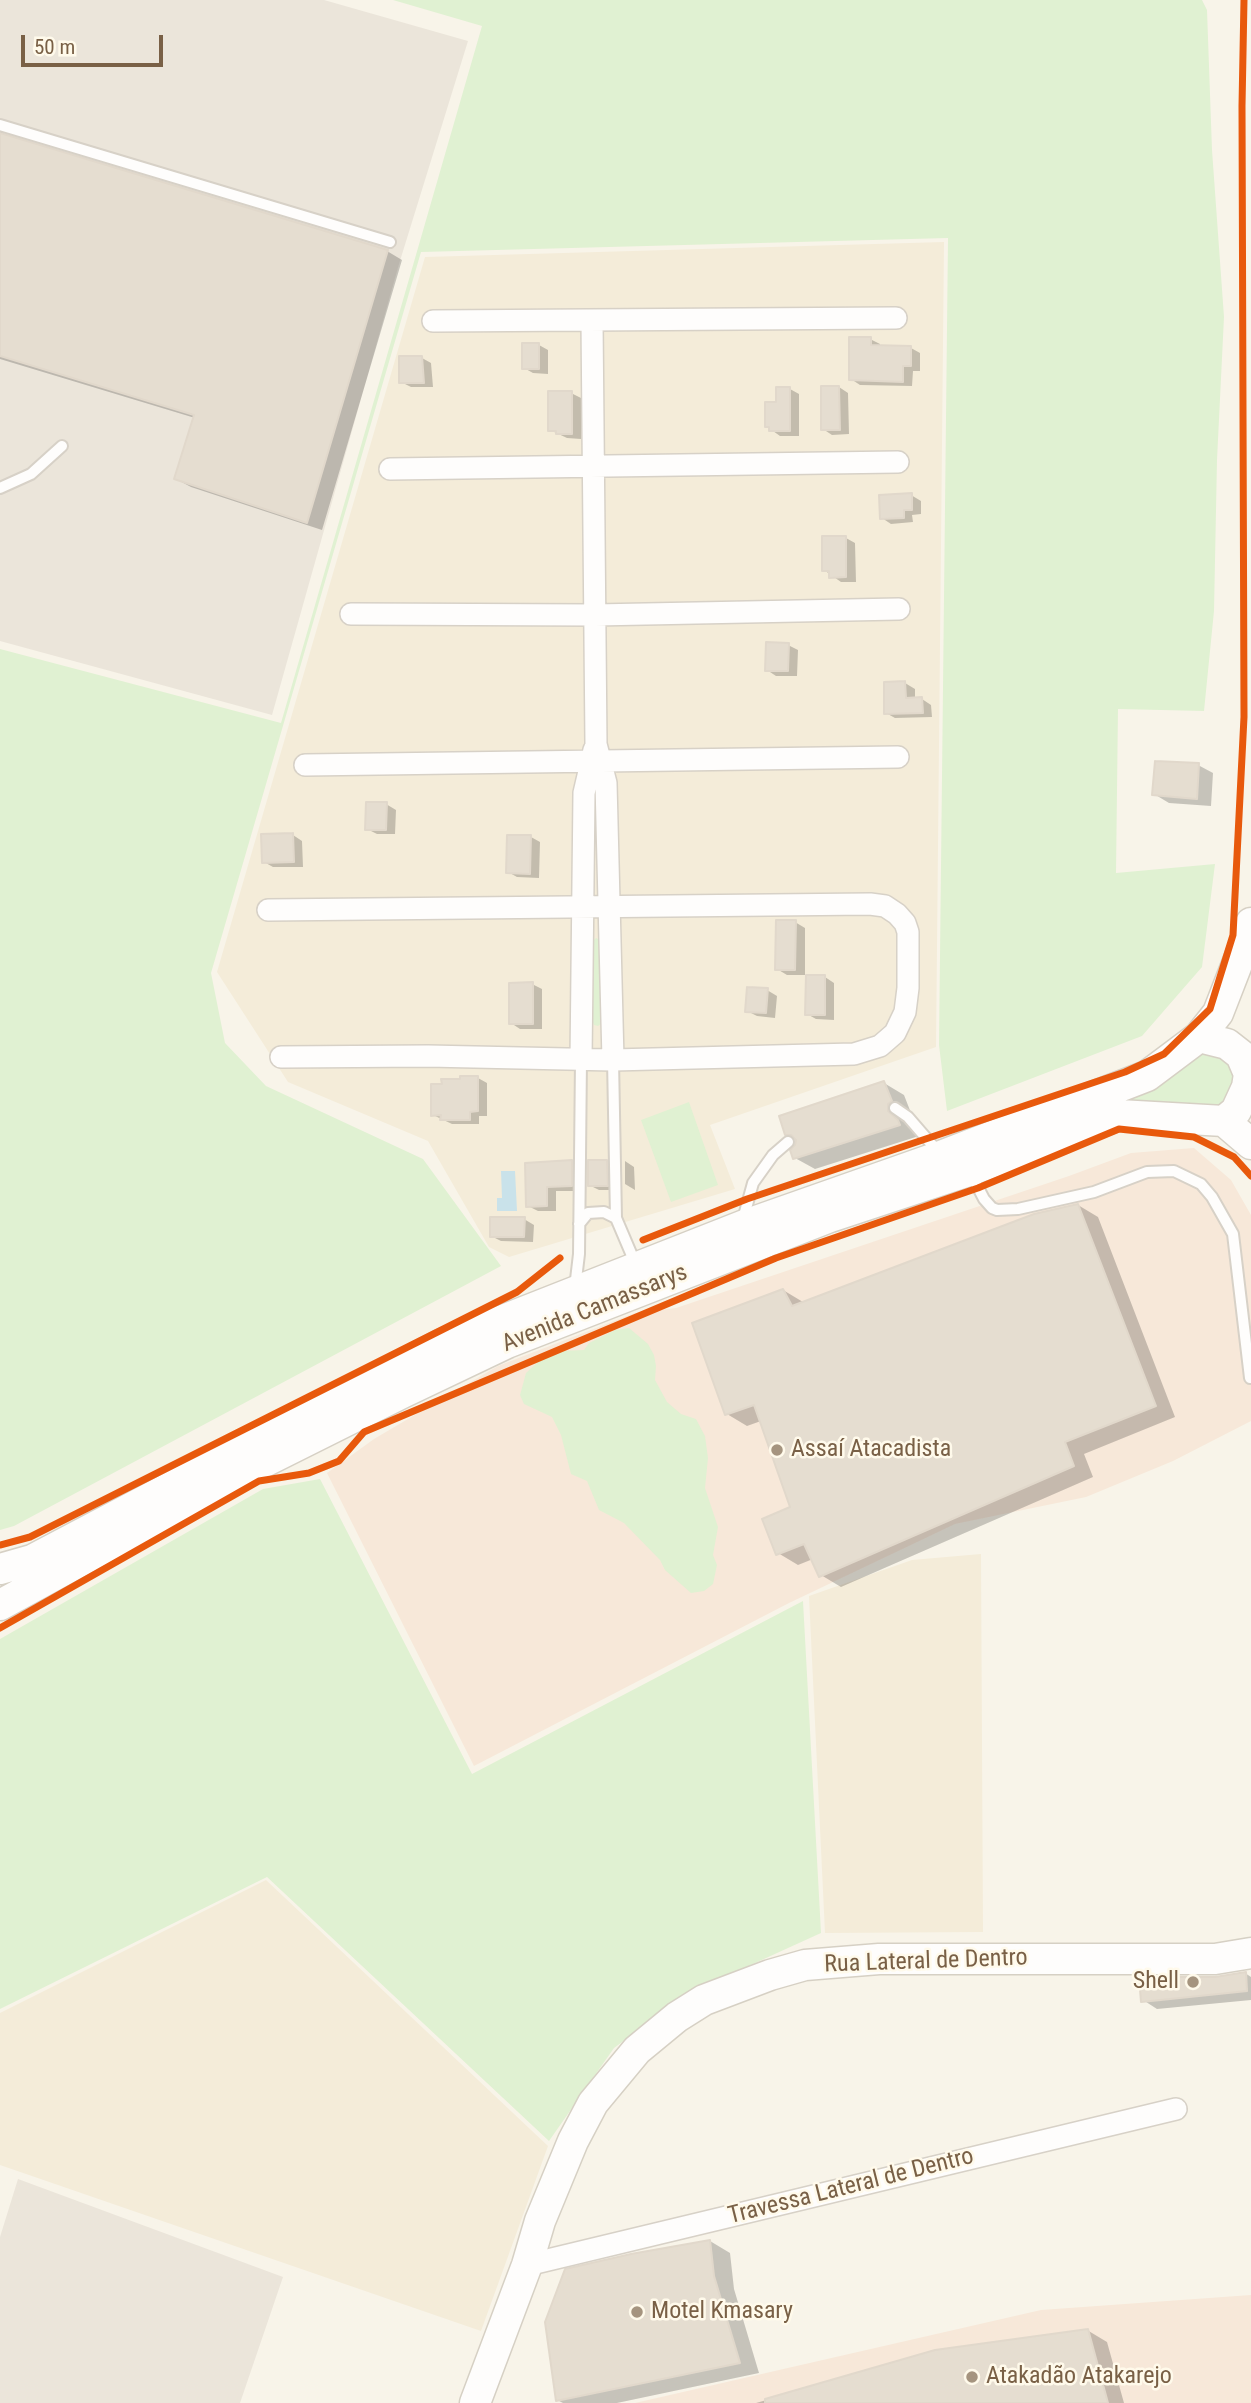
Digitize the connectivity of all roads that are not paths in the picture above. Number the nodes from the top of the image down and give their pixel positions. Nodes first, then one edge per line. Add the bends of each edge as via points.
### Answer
1 (0, 125) edge
2 (390, 242) dead end
3 (895, 318) dead end
4 (433, 321) dead end
5 (592, 321) junction
6 (62, 446) dead end
7 (898, 462) dead end
8 (593, 467) junction
9 (390, 469) dead end
10 (0, 488) edge
11 (899, 609) dead end
12 (351, 614) dead end
13 (595, 615) junction
14 (596, 756) junction
15 (898, 757) dead end
16 (305, 765) dead end
17 (582, 906) junction
18 (609, 906) junction
19 (268, 910) dead end
20 (1251, 923) edge
21 (1199, 1037) junction
22 (281, 1057) dead end
23 (580, 1060) junction
24 (613, 1060) junction
25 (895, 1108) dead end
26 (1224, 1121) junction
27 (788, 1142) dead end
28 (1251, 1144) edge
29 (941, 1156) junction
30 (969, 1171) junction
31 (616, 1218) junction
32 (579, 1224) junction
33 (742, 1226) junction
34 (637, 1267) junction
35 (574, 1292) junction
36 (1251, 1377) edge
37 (0, 1569) edge
38 (0, 1605) edge
39 (1251, 1953) edge
40 (1176, 2109) dead end
41 (527, 2265) junction
42 (475, 2403) edge

1 - 2 lane
3 - 5 street
4 - 5 street
5 - 8 street
6 - 10 lane via 32,474
7 - 8 street
8 - 9 street
8 - 13 street
11 - 13 street
12 - 13 street
13 - 14 street
14 - 15 street
14 - 16 street
14 - 17 street via 584,793
14 - 18 street via 606,783
17 - 18 street
17 - 19 street
17 - 23 street
18 - 24 street
18 - 24 street via 885,906 905,923 908,932 905,1012 895,1033 880,1046 854,1054
20 - 21 street, Avenida Camassarys via 1218,1013
21 - 26 street via 1227,1044 1241,1055 1249,1074 1236,1111
21 - 29 street, Avenida Camassarys via 1147,1076
22 - 23 street
23 - 24 street
23 - 32 lane
24 - 31 lane
25 - 29 lane via 908,1116
26 - 28 street
26 - 30 street, Avenida Camassarys via 1119,1115
27 - 33 lane via 753,1183
29 - 33 street, Avenida Camassarys
30 - 36 lane via 984,1199 997,1210 1094,1192 1147,1172 1174,1171 1201,1184 1233,1234
30 - 38 street, Avenida Camassarys via 830,1217 507,1343 240,1474
31 - 32 lane via 604,1212 588,1213
31 - 34 lane
32 - 35 lane
33 - 34 street, Avenida Camassarys
34 - 35 street, Avenida Camassarys
35 - 37 street, Avenida Camassarys via 442,1344 32,1560
39 - 41 street, Rua Lateral de Dentro via 1215,1959 867,1960 805,1965 704,2000 637,2050 593,2102 563,2164
40 - 41 street, Travessa Lateral de Dentro
41 - 42 street, Rua Lateral de Dentro

